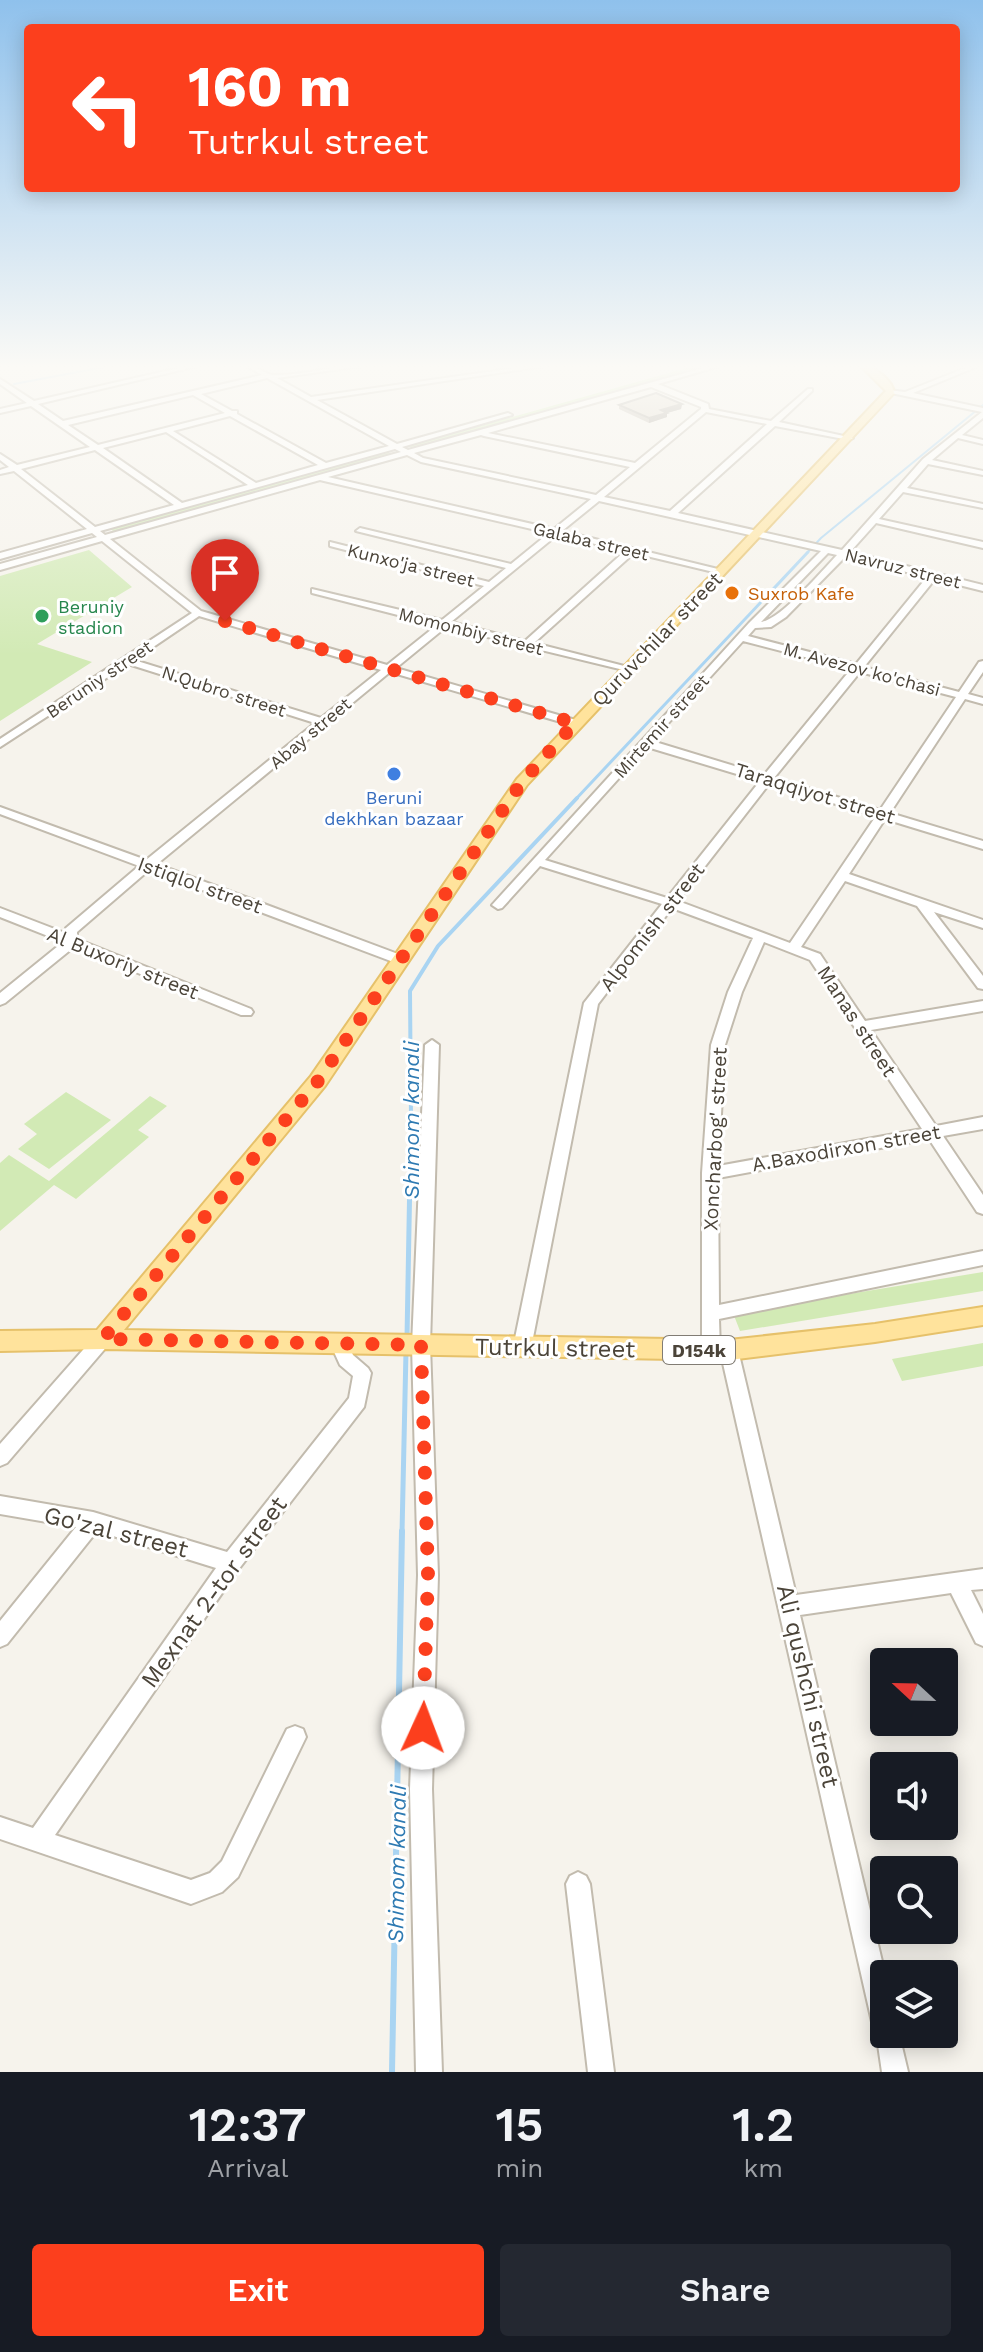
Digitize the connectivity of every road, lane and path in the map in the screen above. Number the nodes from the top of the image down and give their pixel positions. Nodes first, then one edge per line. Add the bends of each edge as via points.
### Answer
1 (926, 461) edge
2 (7, 462) edge
3 (40, 462) edge
4 (115, 462) edge
5 (217, 462) edge
6 (318, 462) edge
7 (340, 462) edge
8 (380, 462) edge
9 (429, 462) edge
10 (616, 462) edge
11 (641, 462) edge
12 (731, 462) edge
13 (826, 462) edge
14 (929, 462) edge
15 (325, 466) junction
16 (636, 466) junction
17 (15, 468) junction
18 (0, 472) edge
19 (983, 473) edge
20 (320, 478) junction
21 (254, 485) junction
22 (900, 489) junction
23 (598, 497) junction
24 (181, 506) junction
25 (983, 506) edge
26 (672, 514) junction
27 (873, 520) junction
28 (96, 530) junction
29 (360, 531) dead end
30 (553, 532) junction
31 (756, 532) junction
32 (105, 538) junction
33 (333, 544) dead end
34 (983, 545) edge
35 (825, 549) junction
36 (632, 550) junction
37 (843, 553) junction
38 (0, 556) edge
39 (0, 567) edge
40 (511, 567) junction
41 (722, 571) junction
42 (933, 576) junction
43 (489, 585) junction
44 (983, 588) edge
45 (315, 591) dead end
46 (198, 613) junction
47 (441, 624) junction
48 (752, 625) junction
49 (741, 637) junction
50 (527, 645) junction
51 (125, 660) junction
52 (983, 664) edge
53 (859, 667) junction
54 (387, 670) junction
55 (628, 670) junction
56 (962, 695) junction
57 (983, 701) edge
58 (322, 722) junction
59 (575, 723) junction
60 (646, 743) junction
61 (0, 744) edge
62 (768, 778) junction
63 (0, 810) edge
64 (884, 814) junction
65 (983, 845) edge
66 (538, 862) junction
67 (147, 866) junction
68 (843, 876) junction
69 (671, 903) junction
70 (922, 904) junction
71 (498, 905) dead end
72 (0, 912) edge
73 (983, 924) edge
74 (760, 936) junction
75 (71, 942) junction
76 (793, 949) junction
77 (401, 960) junction
78 (983, 985) edge
79 (0, 1000) edge
80 (983, 1006) edge
81 (246, 1012) dead end
82 (860, 1027) junction
83 (432, 1045) dead end
84 (983, 1123) edge
85 (933, 1133) junction
86 (710, 1173) junction
87 (983, 1208) edge
88 (983, 1258) edge
89 (711, 1314) junction
90 (983, 1316) edge
91 (103, 1339) junction
92 (0, 1341) edge
93 (339, 1343) junction
94 (417, 1344) junction
95 (522, 1348) junction
96 (720, 1350) junction
97 (0, 1457) edge
98 (0, 1505) edge
99 (93, 1521) junction
100 (231, 1563) junction
101 (983, 1579) edge
102 (957, 1584) junction
103 (790, 1606) junction
104 (983, 1636) edge
105 (0, 1637) edge
106 (295, 1737) dead end
107 (0, 1828) edge
108 (37, 1842) junction
109 (578, 1884) dead end
110 (870, 1960) edge
111 (890, 2048) edge
112 (429, 2072) edge
113 (601, 2072) edge
114 (895, 2072) edge

1 - 22 street
2 - 17 street
3 - 17 street
4 - 24 street
5 - 21 street
6 - 15 street
7 - 15 street
8 - 20 street
9 - 23 street
10 - 16 street
11 - 16 street, Abay street
12 - 26 street
13 - 31 main road, Quruvchilar street
14 - 19 street
15 - 21 street
16 - 23 street, Abay street
17 - 18 street
17 - 28 street
20 - 30 street, Galaba street
20 - 32 street
21 - 24 street
22 - 25 street
22 - 27 street
23 - 26 street
23 - 30 street, Abay street
24 - 28 street
26 - 31 street
27 - 34 street
27 - 37 street
28 - 32 street
28 - 38 street
29 - 40 street, Kunxo'ja street
30 - 36 street, Galaba street
30 - 40 street, Abay street
31 - 35 street, Navruz street
31 - 41 main road, Quruvchilar street
32 - 39 street
32 - 46 street
33 - 43 street, Kunxo'ja street
35 - 37 street, Navruz street
35 - 48 street, Mirtemir street
36 - 41 street, Galaba street
36 - 50 street
37 - 42 street, Navruz street
37 - 48 street via 774,622
40 - 43 street, Abay street
41 - 55 main road, Quruvchilar street
42 - 44 street, Navruz street
42 - 53 street, Alpomish street
43 - 47 street, Abay street
45 - 47 street, Momonbiy street
46 - 51 street, Beruniy street
46 - 54 street
47 - 50 street, Momonbiy street
47 - 54 street, Abay street
48 - 49 street, Mirtemir street
49 - 53 street, M. Avezov ko'chasi
49 - 60 street, Mirtemir street
50 - 55 street, Momonbiy street
51 - 58 street, N.Qubro street
51 - 61 street, Beruniy street
52 - 56 street
53 - 56 street, M. Avezov ko'chasi
53 - 62 street, Alpomish street
54 - 58 street, Abay street
54 - 59 street
55 - 59 main road, Quruvchilar street
56 - 57 street, M. Avezov ko'chasi
56 - 64 street
58 - 67 street, Abay street
59 - 77 main road, Quruvchilar street via 522,782
60 - 62 street, Taraqqiyot street
60 - 66 street, Mirtemir street
62 - 64 street, Taraqqiyot street
62 - 69 street, Alpomish street
63 - 67 street, Istiqlol street
64 - 65 street, Taraqqiyot street
64 - 68 street
66 - 69 street, Manas street
66 - 71 street, Mirtemir street
67 - 75 street, Abay street via 71,931
67 - 77 street, Istiqlol street
68 - 70 street
68 - 76 street
69 - 74 street, Manas street
69 - 95 street, Alpomish street via 591,1003
70 - 73 street
70 - 78 street
72 - 75 street, Al Buxoriy street
74 - 76 street, Manas street
74 - 86 street, Xoncharbog' street via 718,1045
75 - 79 street, Abay street
75 - 81 street, Al Buxoriy street
76 - 82 street, Manas street via 815,957
77 - 91 main road, Quruvchilar street via 318,1081
80 - 82 street
82 - 85 street, Manas street
83 - 94 street
84 - 85 street, A.Baxodirxon street
85 - 86 street, A.Baxodirxon street
85 - 87 street, Manas street
86 - 89 street, Xoncharbog' street
88 - 89 street
89 - 96 street, Xoncharbog' street
90 - 96 main road, Tutrkul street / D154k
91 - 92 main road, D154k
91 - 93 main road, D154k
91 - 97 street, Quruvchilar street
93 - 94 main road, D154k
93 - 100 street, Mexnat 2-tor street via 346,1360 362,1373 358,1401
94 - 95 main road, Tutrkul street / D154k
94 - 112 street via 428,1575 421,1789
95 - 96 main road, Tutrkul street / D154k
96 - 103 street, Ali qushchi street
98 - 99 street, Go'zal street
99 - 100 street, Go'zal street
99 - 105 street
100 - 108 street, Mexnat 2-tor street
101 - 102 street
102 - 103 street
102 - 104 street
103 - 110 street, Ali qushchi street
106 - 108 street via 219,1884 191,1892
107 - 108 street
109 - 113 street
111 - 114 street

